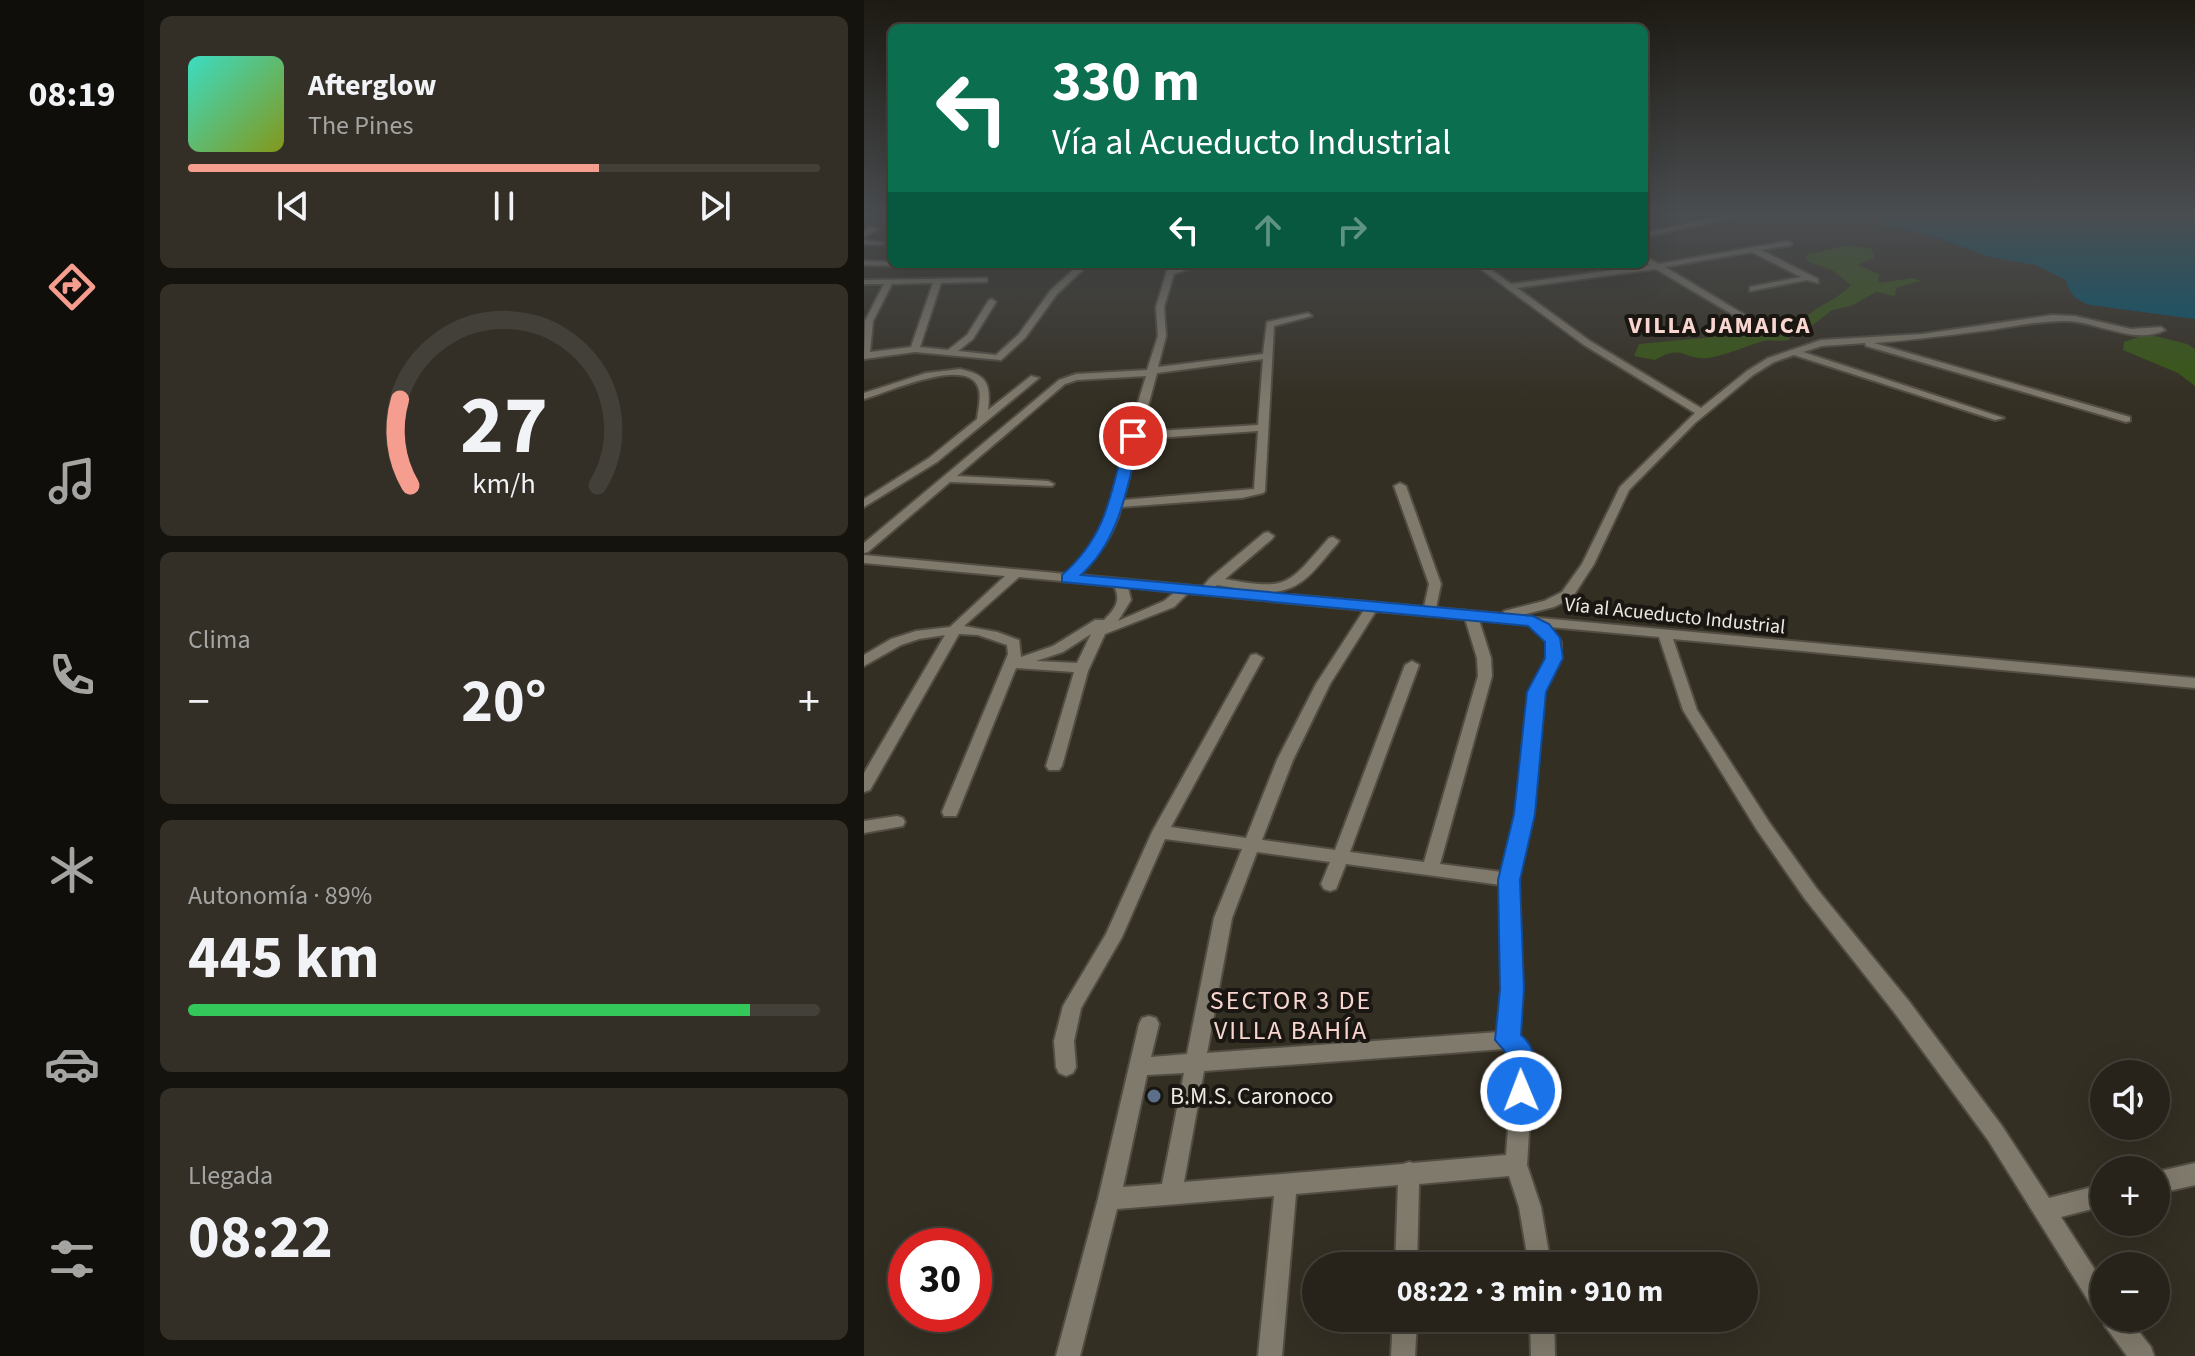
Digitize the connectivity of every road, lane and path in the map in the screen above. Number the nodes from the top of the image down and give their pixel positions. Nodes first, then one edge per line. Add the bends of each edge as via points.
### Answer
1 (1071, 276) edge
2 (1169, 276) edge
3 (1495, 276) edge
4 (1585, 276) edge
5 (1675, 276) edge
6 (1803, 276) edge
7 (864, 279) edge
8 (984, 280) dead end
9 (889, 282) junction
10 (937, 282) junction
11 (1509, 287) junction
12 (1753, 289) dead end
13 (992, 302) dead end
14 (1308, 316) dead end
15 (1757, 326) dead end
16 (866, 327) edge
17 (2161, 330) dead end
18 (1856, 341) junction
19 (915, 349) junction
20 (951, 352) junction
21 (1793, 352) junction
22 (865, 356) edge
23 (1268, 356) junction
24 (1150, 372) junction
25 (1034, 378) dead end
26 (864, 396) edge
27 (1701, 412) junction
28 (1999, 418) dead end
29 (2126, 419) dead end
30 (982, 420) junction
31 (1264, 428) junction
32 (1133, 436) junction
33 (948, 479) junction
34 (1048, 484) dead end
35 (1400, 486) dead end
36 (864, 504) edge
37 (1116, 504) junction
38 (1268, 536) dead end
39 (1333, 541) dead end
40 (864, 549) edge
41 (864, 559) edge
42 (1015, 574) junction
43 (1068, 579) junction
44 (1214, 581) junction
45 (1119, 583) junction
46 (1147, 586) junction
47 (1185, 589) junction
48 (1203, 591) junction
49 (1373, 606) junction
50 (1120, 608) junction
51 (1429, 612) junction
52 (1471, 616) junction
53 (1493, 618) junction
54 (1533, 621) junction
55 (956, 627) junction
56 (1098, 634) junction
57 (1665, 634) junction
58 (1076, 640) junction
59 (1256, 658) dead end
60 (864, 662) edge
61 (1011, 665) junction
62 (1412, 665) dead end
63 (1084, 668) junction
64 (2195, 683) edge
65 (1054, 766) dead end
66 (864, 786) edge
67 (950, 812) dead end
68 (897, 822) dead end
69 (864, 827) edge
70 (1160, 832) junction
71 (1251, 845) junction
72 (1341, 857) junction
73 (1430, 869) junction
74 (1509, 880) junction
75 (1330, 884) dead end
76 (1149, 1024) dead end
77 (1508, 1040) junction
78 (1194, 1062) junction
79 (1066, 1067) dead end
80 (1139, 1067) junction
81 (1516, 1165) junction
82 (1409, 1172) junction
83 (2195, 1174) edge
84 (2170, 1180) edge
85 (1286, 1183) junction
86 (1171, 1193) junction
87 (2090, 1198) edge
88 (1109, 1199) junction
89 (2044, 1210) junction
90 (1406, 1252) edge
91 (1538, 1252) edge
92 (2090, 1283) edge
93 (1404, 1332) edge
94 (1542, 1332) edge
95 (2124, 1332) edge
96 (1068, 1356) edge
97 (1270, 1356) edge
98 (1403, 1356) edge
99 (1543, 1356) edge
100 (2142, 1356) edge

1 - 20 street via 1001,356
2 - 24 street
3 - 11 street
4 - 11 street
5 - 15 street
6 - 12 street via 1810,280
7 - 9 street
8 - 10 street
9 - 10 street
9 - 16 street
10 - 19 street
11 - 27 street via 1587,343
13 - 20 street via 975,331
14 - 23 street via 1270,324
16 - 22 street
17 - 18 street via 2131,332 2060,318
18 - 21 street via 1821,343
18 - 29 street
19 - 20 street
19 - 22 street
21 - 27 street via 1757,368
21 - 28 street
23 - 24 street
23 - 31 street
24 - 32 street
24 - 33 street via 1065,380
25 - 30 street
26 - 30 street via 942,372 974,374 984,392
27 - 53 street via 1624,489 1567,595
30 - 36 street via 933,460
31 - 32 street
31 - 37 street via 1257,493
32 - 37 street
33 - 34 street
33 - 40 street
35 - 51 street via 1435,584
37 - 43 street via 1095,552
38 - 44 street
39 - 44 street via 1287,586
41 - 42 street, Vía al Acueducto Industrial
42 - 43 street, Vía al Acueducto Industrial
42 - 55 street
43 - 45 street, Vía al Acueducto Industrial
44 - 48 street
45 - 46 street, Vía al Acueducto Industrial
45 - 50 street via 1124,595
46 - 47 street, Vía al Acueducto Industrial
46 - 50 street
47 - 48 street, Vía al Acueducto Industrial
47 - 56 street via 1169,604
48 - 49 street, Vía al Acueducto Industrial
49 - 51 street, Vía al Acueducto Industrial
49 - 71 street via 1314,701
50 - 56 street
50 - 58 street
51 - 52 street, Vía al Acueducto Industrial
52 - 53 street, Vía al Acueducto Industrial
52 - 73 street via 1485,676
53 - 54 street, Vía al Acueducto Industrial
54 - 57 street, Vía al Acueducto Industrial
54 - 74 street via 1554,642 1554,658 1536,692 1525,814
55 - 60 street via 889,646
55 - 61 street via 1014,643
55 - 66 street
56 - 58 street
56 - 63 street
57 - 64 street, Vía al Acueducto Industrial
57 - 89 street via 1690,710 1763,826 1982,1114
58 - 61 street
59 - 70 street
61 - 63 street
61 - 67 street
62 - 72 street
63 - 65 street
68 - 69 street
70 - 71 street
70 - 79 street via 1113,937 1072,1006 1064,1041
71 - 72 street
71 - 78 street via 1223,918
72 - 73 street
72 - 75 street
73 - 74 street
74 - 77 street
76 - 80 street
77 - 78 street
77 - 81 street via 1520,1050 1523,1067
78 - 80 street
78 - 86 street
80 - 88 street
81 - 82 street
81 - 91 street
82 - 85 street
82 - 90 street
83 - 84 street
85 - 86 street
85 - 97 street
86 - 88 street
87 - 89 street
88 - 96 street
89 - 92 street
93 - 98 street
94 - 99 street
95 - 100 street

